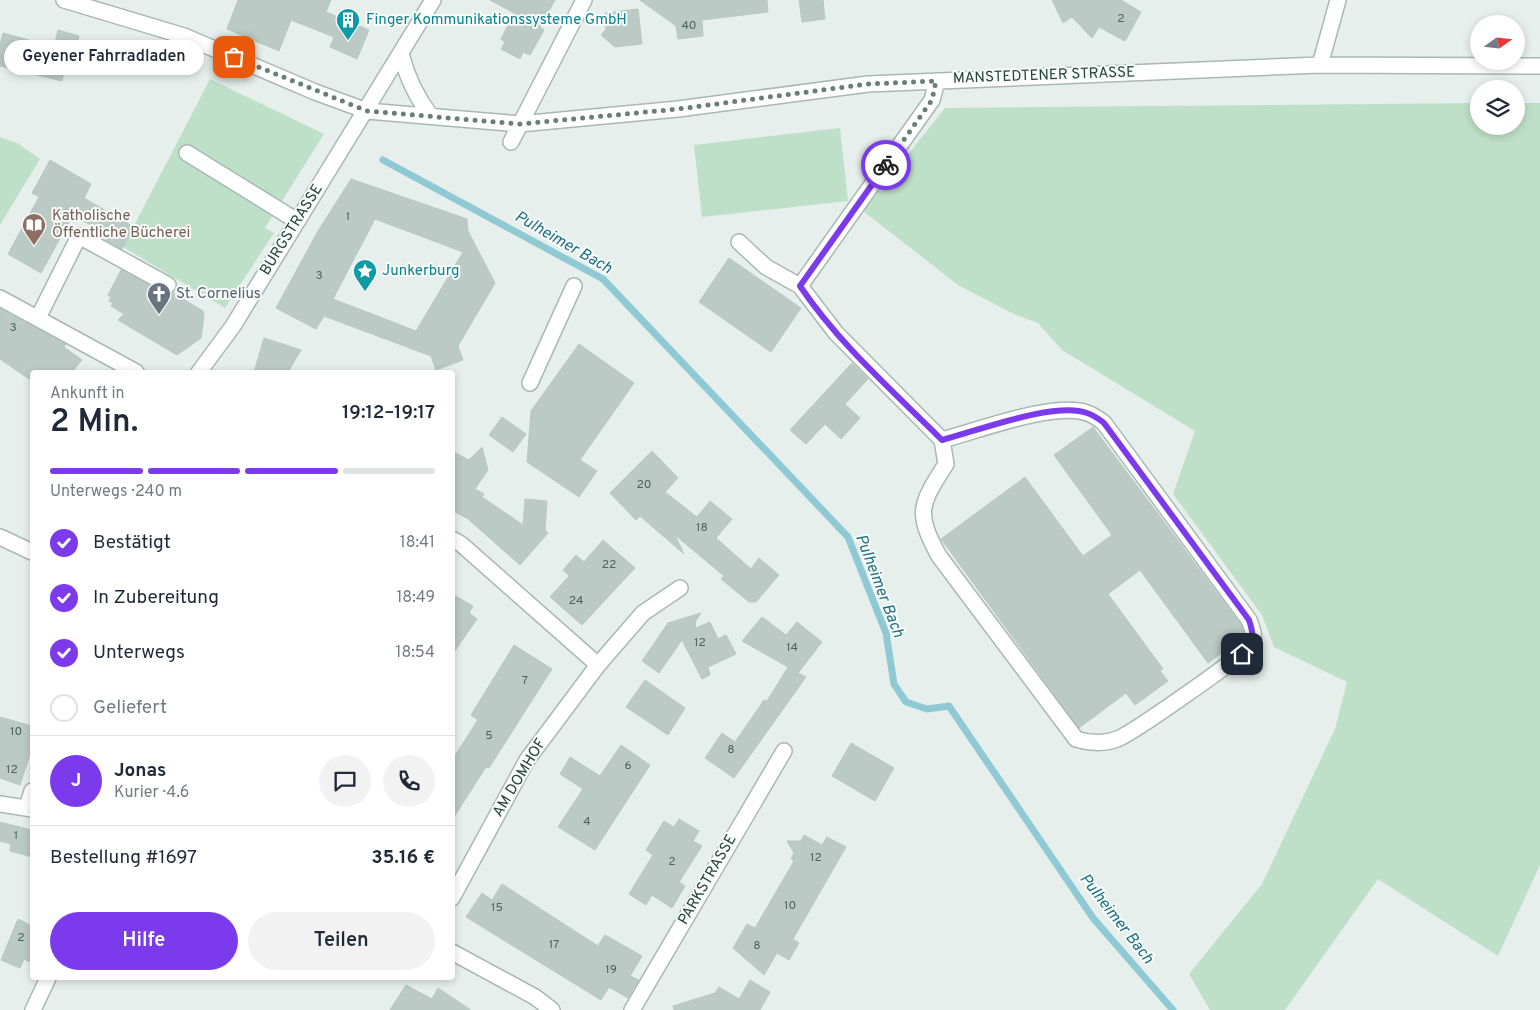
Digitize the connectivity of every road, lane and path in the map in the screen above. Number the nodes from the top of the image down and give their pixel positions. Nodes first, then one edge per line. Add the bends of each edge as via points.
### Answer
1 (64, 0) edge
2 (433, 0) edge
3 (584, 0) edge
4 (1338, 0) edge
5 (401, 54) junction
6 (1320, 65) junction
7 (1540, 66) edge
8 (936, 81) junction
9 (367, 111) junction
10 (431, 116) junction
11 (520, 124) junction
12 (511, 142) dead end
13 (187, 153) dead end
14 (297, 221) junction
15 (739, 242) dead end
16 (168, 284) dead end
17 (574, 286) dead end
18 (800, 286) junction
19 (0, 298) edge
20 (38, 318) junction
21 (132, 370) edge
22 (200, 370) edge
23 (530, 383) dead end
24 (942, 440) junction
25 (0, 537) edge
26 (455, 541) edge
27 (30, 551) edge
28 (680, 588) dead end
29 (598, 665) junction
30 (784, 751) dead end
31 (0, 804) edge
32 (30, 808) edge
33 (455, 892) edge
34 (455, 954) edge
35 (47, 980) edge
36 (33, 1010) edge
37 (552, 1010) edge
38 (632, 1010) edge

1 - 9 street, MANSTEDTENER STRASSE via 184,36
2 - 5 street, BURGSTRASSE
3 - 11 street
4 - 6 street
5 - 9 street, BURGSTRASSE
5 - 10 street via 413,89
6 - 7 street, MANSTEDTENER STRASSE
6 - 8 street, MANSTEDTENER STRASSE
8 - 11 street, MANSTEDTENER STRASSE via 868,84 678,109
8 - 18 street via 932,100
9 - 10 street, MANSTEDTENER STRASSE
9 - 14 street, BURGSTRASSE
10 - 11 street, MANSTEDTENER STRASSE
11 - 12 street
13 - 14 street
14 - 22 street, BURGSTRASSE via 233,326
15 - 18 street via 766,267
16 - 20 street via 79,236
17 - 23 street
18 - 24 street via 836,333
19 - 20 street
20 - 21 street
24 - 24 street via 946,464 929,491 923,512 925,529 939,556 1076,739 1088,743 1117,739 1233,662 1252,645 1254,633 1249,620 1104,423 1087,412 1067,410
25 - 27 street
26 - 29 street
28 - 29 street, AM DOMHOF via 643,614
29 - 33 street, AM DOMHOF via 527,760
30 - 38 street, PARKSTRASSE
31 - 32 street
34 - 37 street
35 - 36 street

